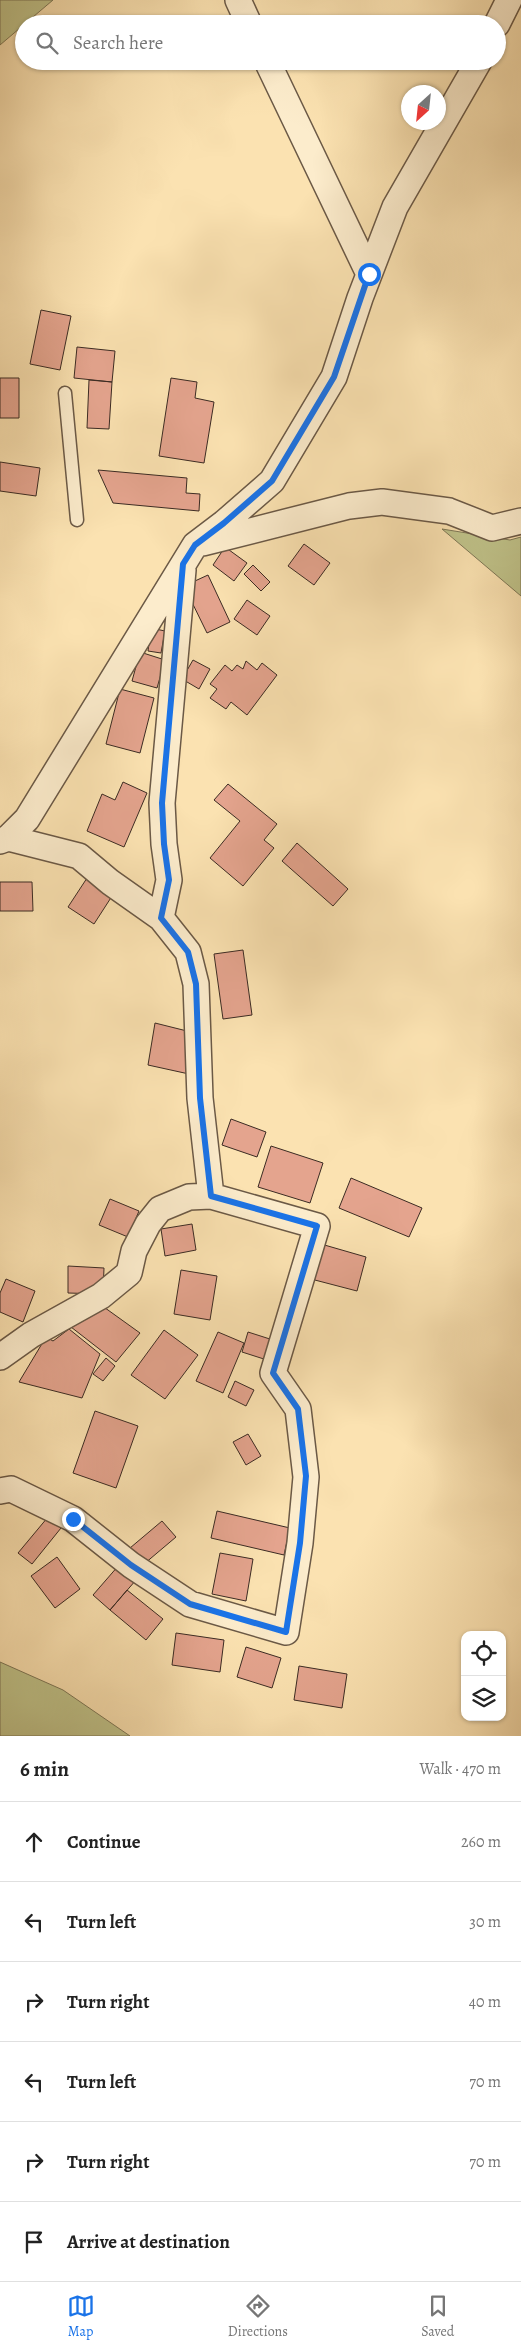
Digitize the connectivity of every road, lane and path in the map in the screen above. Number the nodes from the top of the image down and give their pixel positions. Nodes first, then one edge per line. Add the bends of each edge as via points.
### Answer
1 (238, 0) edge
2 (509, 0) edge
3 (245, 15) edge
4 (502, 15) edge
5 (271, 70) edge
6 (474, 70) edge
7 (369, 274) junction
8 (65, 393) dead end
9 (77, 520) dead end
10 (521, 521) edge
11 (189, 554) junction
12 (4, 839) edge
13 (161, 918) junction
14 (211, 1196) junction
15 (0, 1357) edge
16 (0, 1491) edge

1 - 3 street
2 - 4 street
5 - 7 street
6 - 7 street via 395,207
7 - 11 street via 334,377 272,481
8 - 9 lane
10 - 11 street via 492,528 449,511 382,502 349,506
11 - 12 street via 27,818
11 - 13 street via 162,803 169,880
12 - 13 street via 79,856
13 - 14 street via 188,952 196,984 200,1098
14 - 15 street via 189,1197 160,1209 134,1251 129,1272 101,1296 31,1335
14 - 16 street via 317,1226 273,1373 298,1409 306,1476 300,1543 286,1632 190,1604 131,1565 73,1519 11,1489

